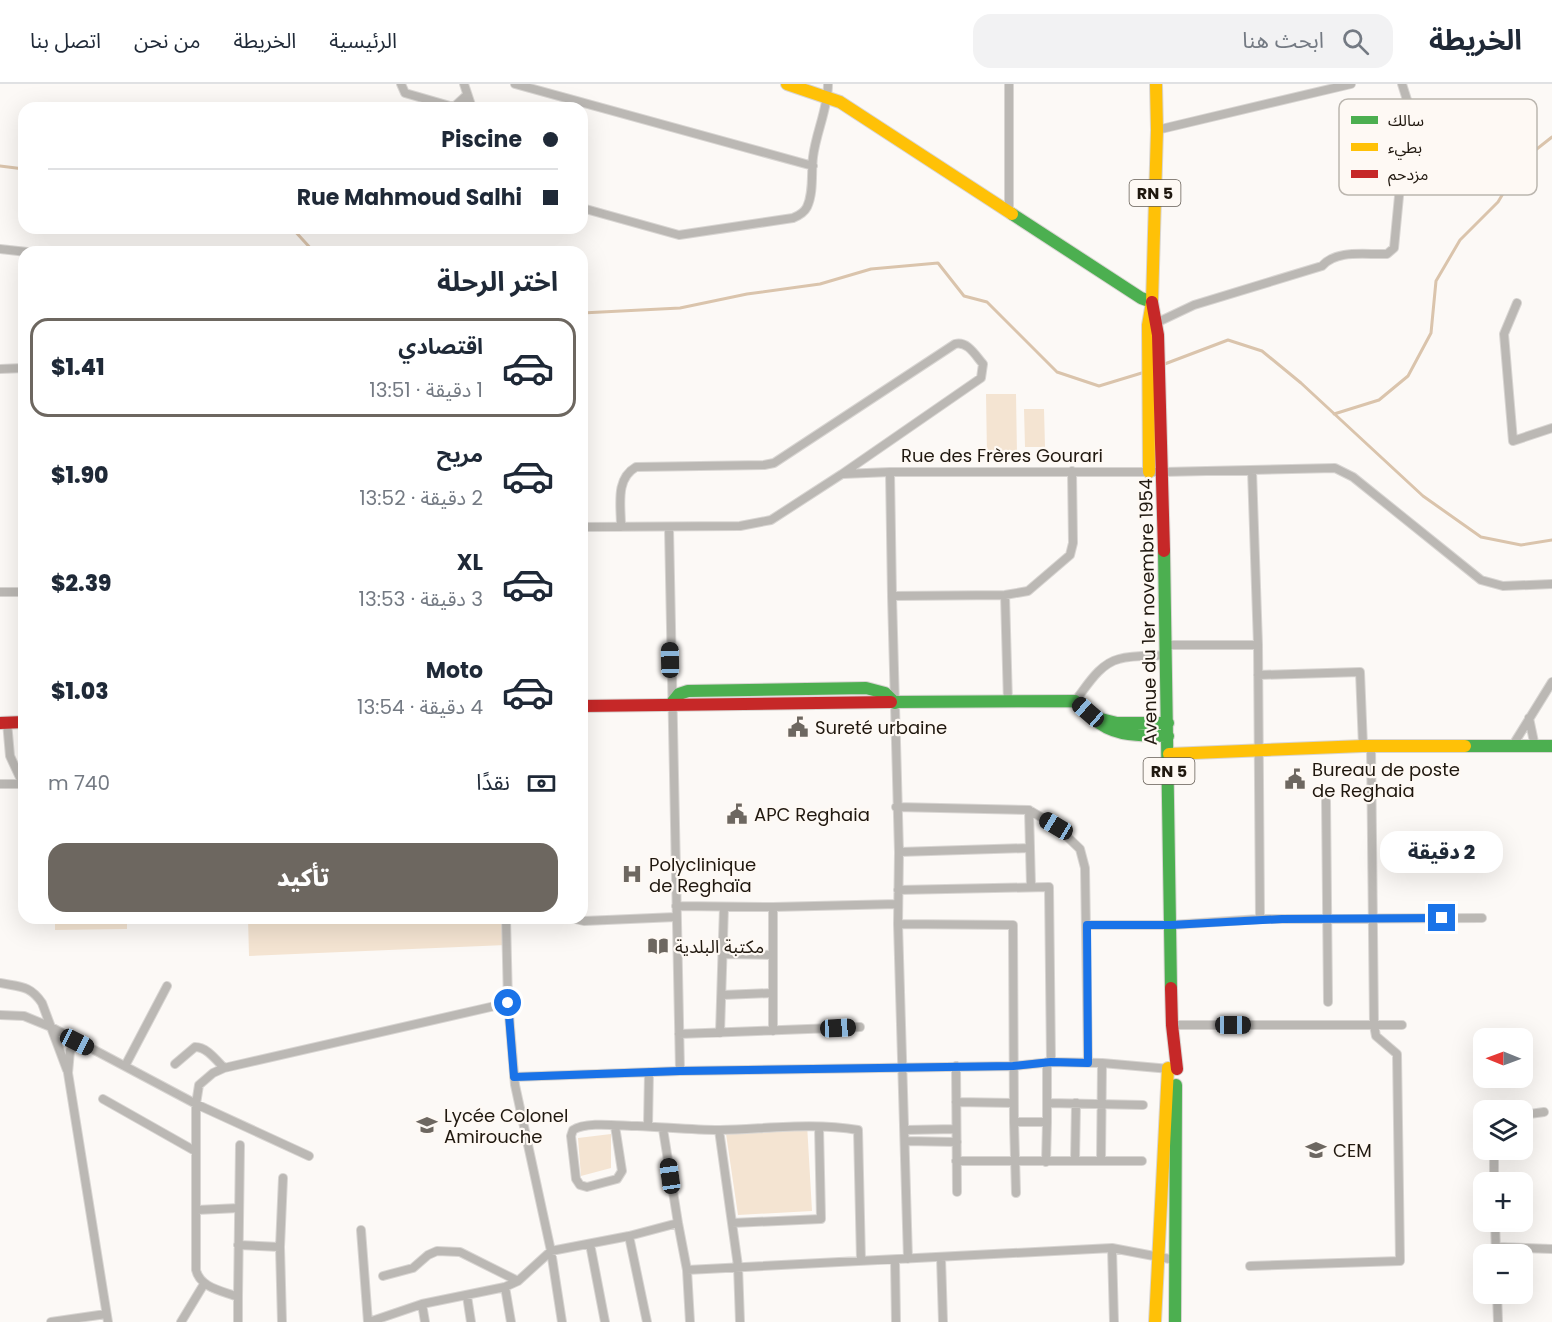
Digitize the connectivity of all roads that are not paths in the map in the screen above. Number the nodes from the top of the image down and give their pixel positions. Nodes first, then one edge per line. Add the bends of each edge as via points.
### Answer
1 (400, 84) edge
2 (464, 84) edge
3 (515, 84) edge
4 (787, 84) edge
5 (828, 84) edge
6 (1009, 84) edge
7 (1156, 84) edge
8 (1351, 84) edge
9 (1402, 84) edge
10 (467, 95) junction
11 (828, 98) junction
12 (1407, 99) edge
13 (436, 102) edge
14 (459, 102) edge
15 (470, 102) edge
16 (580, 102) edge
17 (588, 104) edge
18 (1157, 130) junction
19 (813, 166) junction
20 (1399, 195) edge
21 (588, 210) edge
22 (1009, 211) junction
23 (0, 249) edge
24 (18, 251) edge
25 (1152, 302) junction
26 (1517, 303) dead end
27 (1156, 323) junction
28 (1153, 345) junction
29 (18, 368) edge
30 (0, 369) edge
31 (1154, 405) junction
32 (1552, 428) edge
33 (1252, 470) junction
34 (1072, 471) junction
35 (890, 472) junction
36 (1149, 472) junction
37 (1163, 472) junction
38 (842, 474) junction
39 (588, 527) edge
40 (621, 527) junction
41 (669, 528) junction
42 (1552, 584) edge
43 (0, 592) edge
44 (18, 592) edge
45 (1005, 595) junction
46 (892, 596) junction
47 (1258, 645) junction
48 (1167, 650) junction
49 (1258, 675) junction
50 (1552, 682) edge
51 (1075, 701) junction
52 (895, 703) junction
53 (1008, 703) junction
54 (671, 704) junction
55 (588, 706) edge
56 (1529, 718) junction
57 (4, 723) edge
58 (1168, 730) junction
59 (1513, 745) junction
60 (1367, 746) junction
61 (1546, 746) edge
62 (1259, 751) junction
63 (1168, 754) junction
64 (18, 773) edge
65 (0, 784) edge
66 (18, 784) edge
67 (1326, 801) dead end
68 (896, 807) junction
69 (1029, 810) junction
70 (1029, 848) junction
71 (899, 852) junction
72 (1031, 886) junction
73 (898, 890) junction
74 (898, 904) junction
75 (676, 906) junction
76 (724, 907) junction
77 (773, 907) junction
78 (676, 917) junction
79 (1327, 918) junction
80 (1374, 918) junction
81 (1482, 918) dead end
82 (1260, 920) junction
83 (588, 921) edge
84 (506, 924) edge
85 (898, 924) junction
86 (1087, 925) junction
87 (1171, 925) junction
88 (723, 954) junction
89 (773, 955) junction
90 (0, 984) edge
91 (167, 986) dead end
92 (773, 993) junction
93 (722, 995) junction
94 (1328, 1002) dead end
95 (508, 1003) junction
96 (0, 1015) edge
97 (1172, 1025) junction
98 (1374, 1025) junction
99 (1402, 1025) dead end
100 (51, 1027) junction
101 (860, 1027) dead end
102 (773, 1032) junction
103 (720, 1033) junction
104 (679, 1034) junction
105 (77, 1042) junction
106 (1049, 1062) junction
107 (1088, 1063) junction
108 (1102, 1063) junction
109 (176, 1064) dead end
110 (125, 1066) junction
111 (956, 1066) junction
112 (1013, 1066) junction
113 (224, 1068) junction
114 (904, 1068) junction
115 (1172, 1069) junction
116 (680, 1071) junction
117 (649, 1072) junction
118 (68, 1073) junction
119 (514, 1077) junction
120 (103, 1099) dead end
121 (956, 1102) junction
122 (1013, 1103) junction
123 (1047, 1103) junction
124 (1076, 1103) junction
125 (1102, 1103) junction
126 (196, 1104) junction
127 (1143, 1105) dead end
128 (1544, 1112) dead end
129 (1533, 1114) edge
130 (1014, 1122) junction
131 (1047, 1122) junction
132 (615, 1126) junction
133 (648, 1126) junction
134 (819, 1127) junction
135 (663, 1129) junction
136 (956, 1129) junction
137 (719, 1130) junction
138 (905, 1130) junction
139 (906, 1141) junction
140 (957, 1142) junction
141 (240, 1145) dead end
142 (195, 1151) junction
143 (309, 1156) dead end
144 (956, 1161) junction
145 (1016, 1161) junction
146 (1075, 1161) junction
147 (1101, 1161) junction
148 (1142, 1161) dead end
149 (1046, 1162) junction
150 (283, 1178) dead end
151 (957, 1192) dead end
152 (1016, 1193) dead end
153 (239, 1208) junction
154 (197, 1210) junction
155 (678, 1223) junction
156 (732, 1223) junction
157 (361, 1230) dead end
158 (629, 1236) junction
159 (590, 1244) junction
160 (238, 1245) junction
161 (280, 1247) junction
162 (1112, 1248) junction
163 (1552, 1249) edge
164 (1533, 1250) edge
165 (551, 1251) junction
166 (1157, 1256) junction
167 (941, 1257) junction
168 (908, 1259) junction
169 (895, 1260) junction
170 (1175, 1260) junction
171 (861, 1261) junction
172 (738, 1266) junction
173 (1250, 1266) dead end
174 (687, 1269) junction
175 (383, 1276) dead end
176 (518, 1281) junction
177 (204, 1284) junction
178 (505, 1287) junction
179 (467, 1296) junction
180 (238, 1297) junction
181 (422, 1304) junction
182 (1497, 1304) edge
183 (107, 1318) edge
184 (51, 1322) edge
185 (181, 1322) edge
186 (238, 1322) edge
187 (282, 1322) edge
188 (368, 1322) edge
189 (425, 1322) edge
190 (471, 1322) edge
191 (511, 1322) edge
192 (562, 1322) edge
193 (605, 1322) edge
194 (647, 1322) edge
195 (690, 1322) edge
196 (740, 1322) edge
197 (896, 1322) edge
198 (943, 1322) edge
199 (1114, 1322) edge
200 (1155, 1322) edge
201 (1175, 1322) edge
202 (1498, 1322) edge

1 - 13 street via 405,93
2 - 10 street
3 - 16 street
4 - 11 main road
5 - 11 street
6 - 22 street
7 - 18 main road, RN 5
8 - 18 street
9 - 12 street
10 - 14 street
10 - 15 street
11 - 19 street
11 - 22 main road
17 - 19 street
18 - 25 main road, RN 5
19 - 21 street via 806,210 777,222 679,235
20 - 27 street via 1394,248 1387,254 1336,255 1322,266 1194,305
22 - 25 main road
23 - 24 street
25 - 27 main road, RN 5
25 - 28 main road, RN 5 via 1148,325
26 - 32 street via 1504,334 1514,441
27 - 28 main road, RN 5
28 - 31 main road, RN 5
29 - 30 street
31 - 36 main road, RN 5
31 - 37 main road, Avenue du 1er novembre 1954 / RN 5
33 - 37 street, Rue des Frères Gourari
33 - 42 street, Rue des Frères Gourari via 1341,470 1481,580 1503,586
33 - 47 street
34 - 35 street, Rue des Frères Gourari
34 - 36 street, Rue des Frères Gourari
34 - 45 street via 1071,555 1028,591
35 - 38 street, Rue des Frères Gourari
35 - 46 street
36 - 37 street, Rue des Frères Gourari
37 - 48 main road, Avenue du 1er novembre 1954 / RN 5
38 - 40 street via 981,378 983,364 966,344 961,342 944,349 774,463 636,466 623,478 621,486
38 - 41 street via 771,520 740,526
39 - 40 street
40 - 41 street
41 - 54 street
43 - 44 street
45 - 46 street
45 - 53 street
46 - 52 street
47 - 48 street
47 - 49 street
48 - 51 street via 1119,658 1097,673
48 - 58 main road, Avenue du 1er novembre 1954 / RN 5
49 - 60 street via 1360,672
49 - 62 street
50 - 56 street
51 - 53 main road
51 - 58 main road via 1097,718
52 - 53 main road
52 - 54 main road via 885,693 866,688 688,691 679,694
52 - 68 street
54 - 55 main road
54 - 75 street
56 - 59 street
56 - 61 street via 1534,742
57 - 64 street via 10,756
58 - 63 main road, Avenue du 1er novembre 1954 / RN 5
59 - 60 main road
59 - 61 main road
60 - 62 main road
60 - 80 street
62 - 63 main road
62 - 82 street
63 - 87 main road, Avenue du 1er novembre 1954 / RN 5
65 - 66 street
67 - 79 street
68 - 69 street
68 - 71 street
69 - 70 street
69 - 86 street via 1056,826 1080,849 1085,868
70 - 71 street
70 - 72 street
71 - 73 street
72 - 73 street
72 - 106 street via 1049,887
73 - 74 street
74 - 77 street
74 - 85 street
75 - 76 street
75 - 78 street
76 - 77 street
76 - 88 street
77 - 89 street
78 - 83 street
78 - 104 street
79 - 80 street
79 - 82 street
79 - 94 street
80 - 81 street
80 - 98 street
82 - 87 street
84 - 95 street
85 - 112 street via 1013,925
85 - 114 street
86 - 87 street
86 - 107 street
87 - 97 main road, Avenue du 1er novembre 1954 / RN 5
88 - 89 street
88 - 93 street
89 - 92 street
90 - 100 street via 32,990
91 - 110 street
92 - 93 street
92 - 102 street
93 - 103 street
95 - 113 street
95 - 119 street
96 - 100 street via 24,1016
97 - 98 street
97 - 115 main road, Avenue du 1er novembre 1954 / RN 5
98 - 99 street
98 - 173 street via 1376,1036 1397,1054 1400,1261
100 - 105 street
100 - 118 street
101 - 102 street
102 - 103 street
103 - 104 street
104 - 116 street
105 - 110 street
105 - 118 street via 70,1051
106 - 107 street
106 - 112 street
106 - 123 street
107 - 108 street
108 - 115 street
108 - 125 street
109 - 113 street via 199,1046
110 - 126 street
111 - 112 street
111 - 114 street
111 - 121 street
112 - 122 street
113 - 126 street via 199,1085
114 - 116 street
114 - 138 street
115 - 166 main road, RN 5
115 - 170 main road, RN 5
116 - 117 street
117 - 119 street
117 - 133 street
118 - 183 street
119 - 165 street
120 - 142 street
121 - 122 street
121 - 136 street
122 - 130 street
123 - 124 street
123 - 131 street
124 - 125 street
124 - 146 street
125 - 127 street
125 - 147 street
126 - 142 street
126 - 143 street
128 - 129 street
130 - 131 street
130 - 145 street
131 - 149 street
132 - 132 street via 621,1176 587,1187 580,1185 573,1158 573,1130 580,1126
132 - 133 street
133 - 135 street
134 - 137 street
134 - 156 street via 821,1218
134 - 171 street via 858,1130
135 - 137 street
135 - 155 street
136 - 138 street
136 - 140 street
137 - 156 street
138 - 139 street
139 - 140 street
139 - 168 street
140 - 144 street
141 - 153 street
142 - 154 street
144 - 145 street
144 - 151 street
145 - 149 street
145 - 152 street
146 - 147 street
146 - 149 street
147 - 148 street
150 - 161 street
153 - 154 street
153 - 160 street
154 - 177 street via 196,1270
155 - 158 street
155 - 174 street
156 - 172 street
157 - 188 street
158 - 159 street
158 - 194 street
159 - 165 street
159 - 193 street
160 - 161 street
160 - 180 street
161 - 187 street
162 - 166 street
162 - 167 street
162 - 199 street
163 - 164 street
165 - 176 street
165 - 192 street
166 - 170 street
166 - 200 main road, RN 5
167 - 168 street
167 - 198 street
168 - 169 street
169 - 171 street
169 - 197 street
170 - 201 main road, RN 5
171 - 172 street
172 - 174 street
172 - 196 street
174 - 195 street
175 - 176 street via 413,1268 428,1254 450,1250
176 - 178 street
177 - 180 street
177 - 185 street
178 - 179 street
178 - 191 street
179 - 181 street
179 - 190 street
180 - 186 street
181 - 188 street
181 - 189 street
182 - 202 street
183 - 184 street

